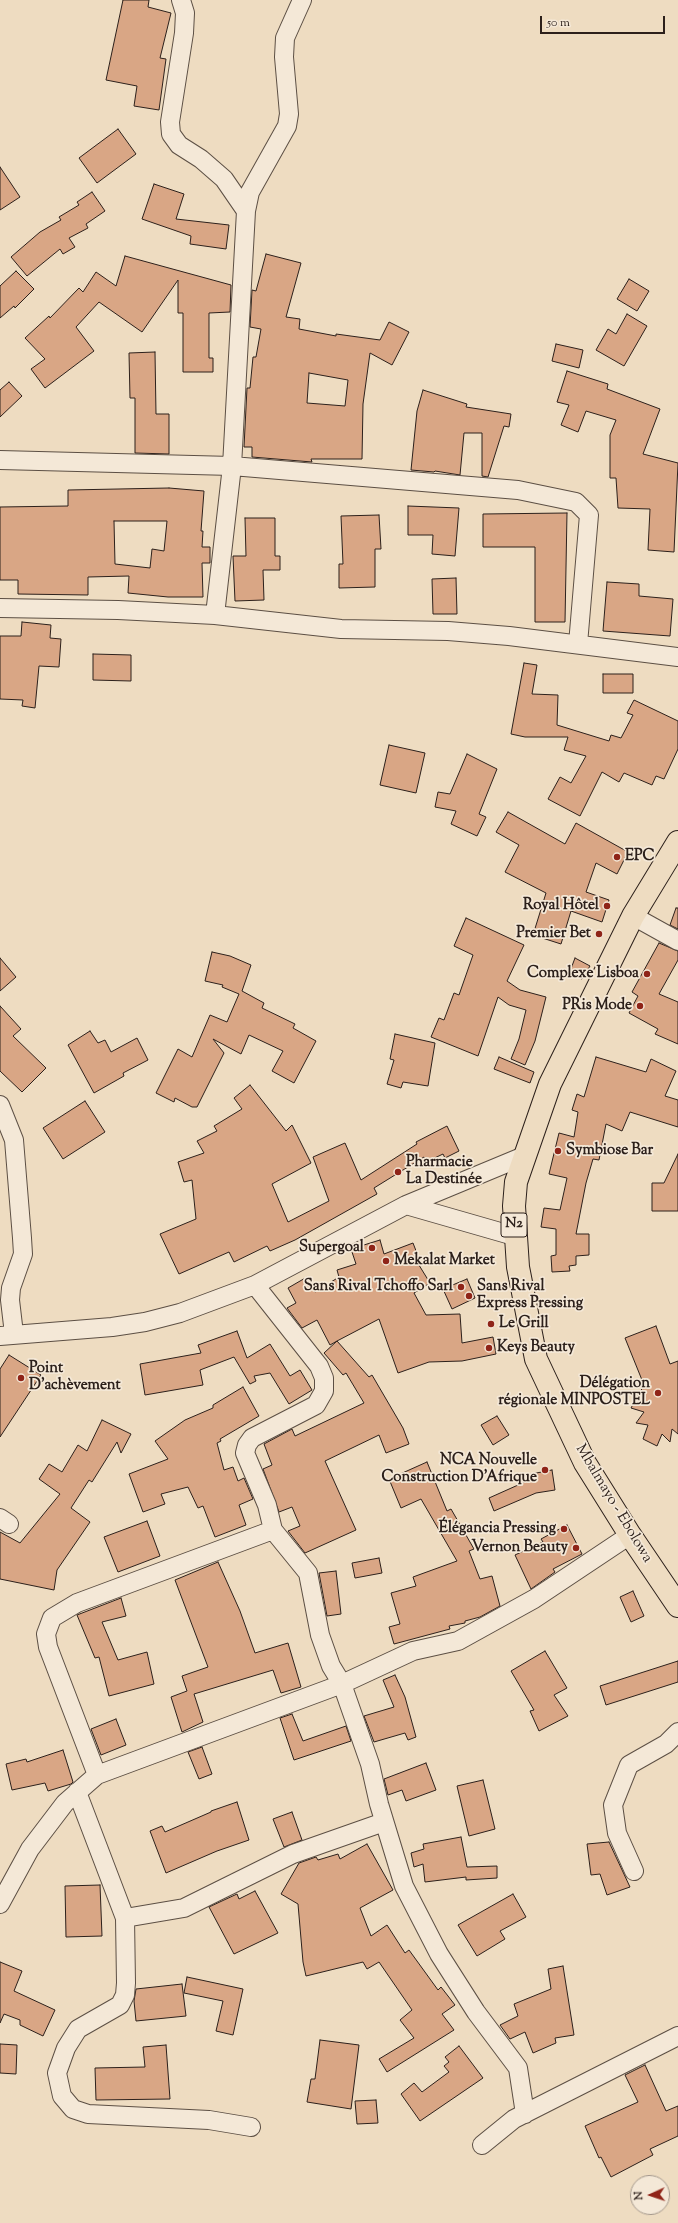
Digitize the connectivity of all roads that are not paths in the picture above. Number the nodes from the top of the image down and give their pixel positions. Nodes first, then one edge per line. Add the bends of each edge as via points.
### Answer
1 (181, 0) edge
2 (302, 0) edge
3 (246, 211) junction
4 (0, 460) edge
5 (232, 466) junction
6 (0, 608) edge
7 (215, 615) junction
8 (578, 644) junction
9 (678, 656) edge
10 (678, 842) edge
11 (633, 916) junction
12 (678, 941) edge
13 (0, 1105) edge
14 (524, 1156) junction
15 (406, 1204) junction
16 (514, 1236) junction
17 (255, 1285) junction
18 (7, 1335) edge
19 (273, 1530) junction
20 (630, 1535) junction
21 (678, 1606) edge
22 (342, 1684) junction
23 (678, 1732) edge
24 (97, 1775) junction
25 (77, 1792) junction
26 (384, 1822) junction
27 (634, 1871) dead end
28 (0, 1904) edge
29 (125, 1918) junction
30 (678, 2036) edge
31 (525, 2114) junction
32 (251, 2127) dead end
33 (482, 2145) dead end

1 - 3 street via 185,13 184,33 171,115 171,134 179,145 201,159 224,180
2 - 3 street via 285,38 289,114 287,126 250,192
3 - 5 street
4 - 5 street
5 - 7 street
5 - 8 street via 518,490 576,502 589,515
6 - 7 street
7 - 8 street via 341,629 448,631
8 - 9 street
10 - 11 highway, Mbalmayo - Ebolowa / N2
11 - 12 street
11 - 14 highway, Mbalmayo - Ebolowa / N2 via 550,1084
13 - 18 street via 14,1140 23,1254 11,1288
14 - 15 street
14 - 16 highway, Mbalmayo - Ebolowa / N2 via 516,1182
15 - 16 street
15 - 17 street
16 - 20 highway, Mbalmayo - Ebolowa / N2 via 536,1359 585,1463
17 - 18 street via 180,1313 145,1322 112,1328
17 - 19 street via 319,1366 324,1378 324,1391 316,1405 252,1438 247,1445 245,1453 267,1505
19 - 22 street via 308,1573 320,1635 331,1666
19 - 24 street via 77,1603 52,1618 46,1634 48,1647
20 - 21 highway, Mbalmayo - Ebolowa / N2
20 - 22 street via 534,1599 458,1641 413,1651
22 - 24 street
22 - 26 street via 370,1764
23 - 27 street via 666,1744 629,1765 613,1805 618,1833
24 - 25 street
25 - 28 street via 65,1803 30,1849
25 - 29 street
26 - 29 street via 293,1854 184,1908
26 - 31 street via 404,1886 439,1954 476,2012 518,2068
29 - 32 street via 125,1995 120,2005 78,2029 66,2048 57,2073 62,2096 73,2109 88,2114 209,2120
30 - 31 street
31 - 33 street

